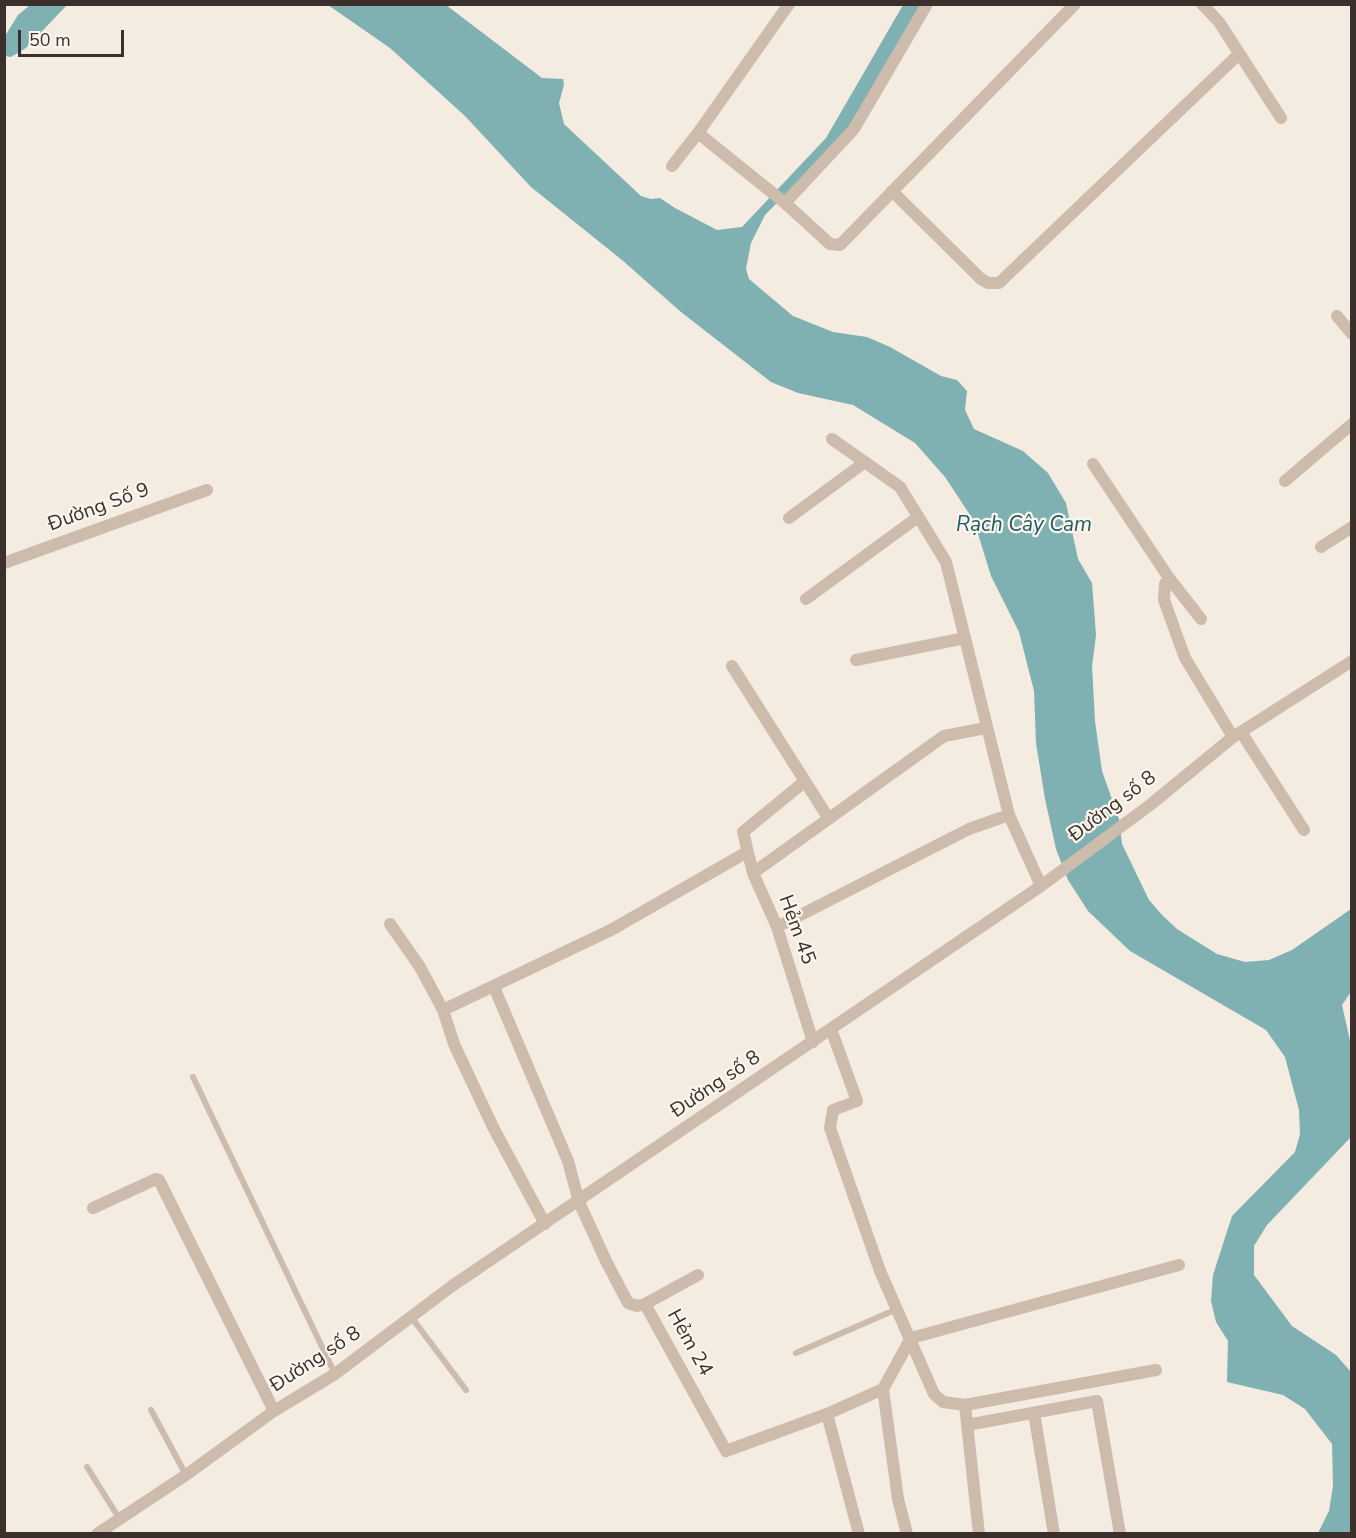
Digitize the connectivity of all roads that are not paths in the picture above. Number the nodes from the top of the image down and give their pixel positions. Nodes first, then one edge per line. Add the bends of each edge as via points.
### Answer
1 (789, 4) edge
2 (927, 4) edge
3 (1075, 4) edge
4 (1202, 4) edge
5 (1239, 54) junction
6 (1281, 118) dead end
7 (698, 133) junction
8 (672, 166) dead end
9 (892, 191) junction
10 (785, 203) junction
11 (1337, 316) dead end
12 (1352, 334) edge
13 (1352, 424) edge
14 (832, 439) dead end
15 (865, 462) junction
16 (1093, 464) dead end
17 (1285, 481) dead end
18 (207, 490) dead end
19 (918, 517) junction
20 (789, 518) dead end
21 (1352, 527) edge
22 (1321, 548) dead end
23 (4, 563) edge
24 (1169, 578) junction
25 (806, 599) dead end
26 (1201, 619) dead end
27 (965, 638) junction
28 (856, 660) dead end
29 (1352, 661) edge
30 (732, 666) dead end
31 (986, 728) junction
32 (1237, 735) junction
33 (804, 782) junction
34 (1009, 815) junction
35 (829, 819) junction
36 (1304, 830) dead end
37 (747, 852) junction
38 (753, 873) junction
39 (1045, 883) junction
40 (390, 924) dead end
41 (777, 927) junction
42 (494, 987) junction
43 (443, 1010) junction
44 (831, 1029) junction
45 (813, 1042) junction
46 (193, 1077) dead end
47 (579, 1202) junction
48 (93, 1208) dead end
49 (545, 1224) junction
50 (1179, 1265) dead end
51 (698, 1275) dead end
52 (645, 1304) junction
53 (898, 1309) junction
54 (412, 1318) junction
55 (911, 1338) junction
56 (796, 1353) dead end
57 (1156, 1370) dead end
58 (335, 1374) junction
59 (883, 1389) junction
60 (466, 1390) dead end
61 (965, 1405) junction
62 (151, 1410) dead end
63 (274, 1411) junction
64 (1034, 1413) junction
65 (827, 1414) junction
66 (967, 1425) junction
67 (87, 1467) dead end
68 (186, 1475) junction
69 (119, 1518) junction
70 (97, 1533) edge
71 (859, 1533) edge
72 (907, 1533) edge
73 (979, 1533) edge
74 (1054, 1533) edge
75 (1120, 1533) edge

1 - 7 street
2 - 10 street via 854,129
3 - 9 street
4 - 5 street
5 - 6 street
5 - 9 street via 999,283 981,279
7 - 8 street
7 - 10 street
9 - 10 street via 840,245 830,244
11 - 12 street
13 - 17 street
14 - 15 street
15 - 19 street via 900,487
15 - 20 street
16 - 24 street
18 - 23 street, Đường Số 9
19 - 25 street
19 - 27 street via 946,562
21 - 22 street
24 - 26 street
24 - 32 street via 1164,600 1185,658
27 - 28 street
27 - 31 street
29 - 32 street, Đường số 8
30 - 33 street
31 - 34 street
31 - 35 street via 944,736
32 - 36 street
32 - 39 street, Đường số 8
33 - 35 street
33 - 37 street, Hẻm 45 via 743,832
34 - 39 street
34 - 41 street via 969,829
35 - 38 street
37 - 38 street, Hẻm 45
37 - 42 street via 611,930
38 - 41 street, Hẻm 45
39 - 44 street, Đường số 8
40 - 43 street
41 - 45 street, Hẻm 45
42 - 43 street
42 - 47 street via 568,1161
43 - 49 street via 454,1044 493,1127
44 - 45 street, Đường số 8
44 - 53 street via 857,1101 833,1110 830,1128 880,1271
45 - 47 street, Đường số 8
46 - 58 lane
47 - 49 street, Đường số 8
47 - 52 street, Hẻm 24 via 628,1304
48 - 63 street via 159,1180
49 - 54 street, Đường số 8 via 452,1286
50 - 55 street
51 - 52 street
52 - 65 street, Hẻm 24 via 726,1451
53 - 55 street
53 - 56 lane
54 - 58 street, Đường số 8
54 - 60 lane
55 - 59 street
55 - 61 street via 934,1394 943,1402
57 - 61 street
58 - 63 street, Đường số 8
59 - 65 street
59 - 72 street via 898,1499
61 - 66 street
62 - 68 lane
63 - 68 street, Đường số 8
64 - 66 street
64 - 74 street
64 - 75 street via 1097,1401
65 - 71 street
66 - 73 street
67 - 69 lane
68 - 69 street, Đường số 8
69 - 70 street, Đường số 8

